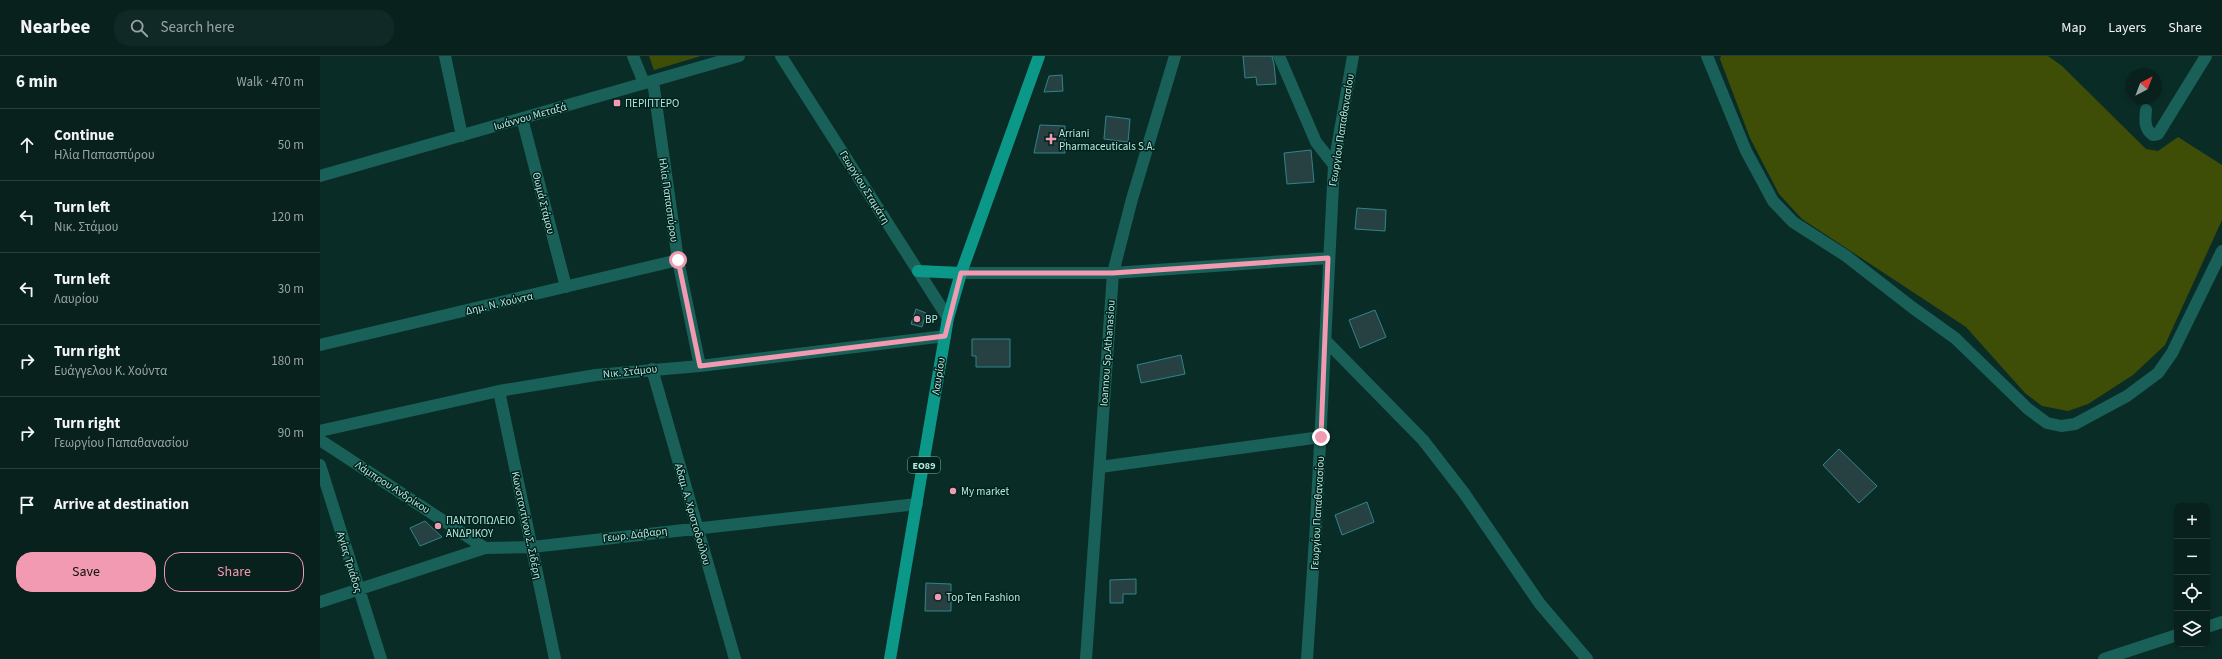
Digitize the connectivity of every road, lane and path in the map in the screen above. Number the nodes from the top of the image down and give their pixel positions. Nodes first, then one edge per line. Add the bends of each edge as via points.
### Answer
1 (445, 56) edge
2 (633, 56) edge
3 (739, 56) edge
4 (781, 56) edge
5 (1038, 56) edge
6 (1175, 56) edge
7 (1279, 56) edge
8 (1353, 56) edge
9 (1707, 56) edge
10 (2206, 56) edge
11 (649, 82) junction
12 (2146, 110) dead end
13 (522, 118) junction
14 (462, 136) junction
15 (1334, 165) junction
16 (320, 176) edge
17 (2222, 251) edge
18 (1328, 258) junction
19 (678, 260) junction
20 (918, 272) junction
21 (961, 273) junction
22 (1113, 273) junction
23 (566, 287) junction
24 (948, 318) junction
25 (945, 336) junction
26 (1325, 340) junction
27 (320, 345) edge
28 (700, 366) junction
29 (652, 369) junction
30 (499, 392) junction
31 (320, 431) edge
32 (1321, 437) junction
33 (320, 440) edge
34 (320, 465) edge
35 (1100, 467) junction
36 (917, 504) junction
37 (696, 527) junction
38 (532, 546) junction
39 (485, 548) junction
40 (359, 588) junction
41 (320, 602) edge
42 (2222, 622) edge
43 (2210, 626) edge
44 (2174, 637) edge
45 (381, 659) edge
46 (555, 659) edge
47 (735, 659) edge
48 (890, 659) edge
49 (1086, 659) edge
50 (1307, 659) edge
51 (1587, 659) edge
52 (2104, 659) edge

1 - 14 street
2 - 11 street, Ηλία Παπασπύρου
3 - 11 street, Ιωάννου Μεταξά
4 - 20 street, Γεωργίου Σταμάτη
5 - 21 main road, Λαυρίου / ΕΟ89
6 - 22 street, Ioannou Sp.Athanasiou via 1132,199
7 - 15 street via 1316,142
8 - 15 street, Γεωργίου Παπαθανασίου
9 - 17 street via 1746,151 1773,201 1793,222 1846,256 1955,338 2028,409 2047,423 2061,426 2075,424 2127,396 2158,373 2172,353
10 - 12 street via 2158,134 2153,135 2145,126
11 - 13 street, Ιωάννου Μεταξά
11 - 19 street, Ηλία Παπασπύρου
13 - 14 street, Ιωάννου Μεταξά
13 - 23 street, Θωμά Στάμου
14 - 16 street, Ιωάννου Μεταξά
15 - 18 street, Γεωργίου Παπαθανασίου
18 - 22 street
18 - 26 street, Γεωργίου Παπαθανασίου
19 - 23 street, Δημ. Ν. Χούντα
19 - 28 street, Ηλία Παπασπύρου
20 - 21 main road
20 - 24 street, Γεωργίου Σταμάτη
21 - 22 street
21 - 24 main road, Λαυρίου / ΕΟ89
22 - 35 street, Ioannou Sp.Athanasiou
23 - 27 street, Δημ. Ν. Χούντα
24 - 25 main road, Λαυρίου / ΕΟ89
25 - 28 street, Νικ. Στάμου
25 - 36 main road, Λαυρίου / ΕΟ89
26 - 32 street, Γεωργίου Παπαθανασίου
26 - 51 street via 1423,440 1464,492 1540,604
28 - 29 street, Νικ. Στάμου
29 - 30 street, Νικ. Στάμου via 596,375
29 - 37 street, Αδαμ. Α. Χριστοδούλου
30 - 31 street, Νικ. Στάμου
30 - 38 street, Κωνσταντίνου Σ. Σιδέρη
32 - 35 street
32 - 50 street, Γεωργίου Παπαθανασίου
33 - 39 street, Λάμπρου Ανδρίκου
34 - 40 street, Αγίας Τριάδος
35 - 49 street, Ioannou Sp.Athanasiou
36 - 37 street, Γεωρ. Δάβαρη
36 - 48 main road, Λαυρίου / ΕΟ89
37 - 38 street, Γεωρ. Δάβαρη
37 - 47 street, Αδαμ. Α. Χριστοδούλου
38 - 39 street, Γεωρ. Δάβαρη
38 - 46 street, Κωνσταντίνου Σ. Σιδέρη
39 - 40 street, Γεωρ. Δάβαρη
40 - 41 street, Γεωρ. Δάβαρη
40 - 45 street, Αγίας Τριάδος
42 - 43 street
44 - 52 street

